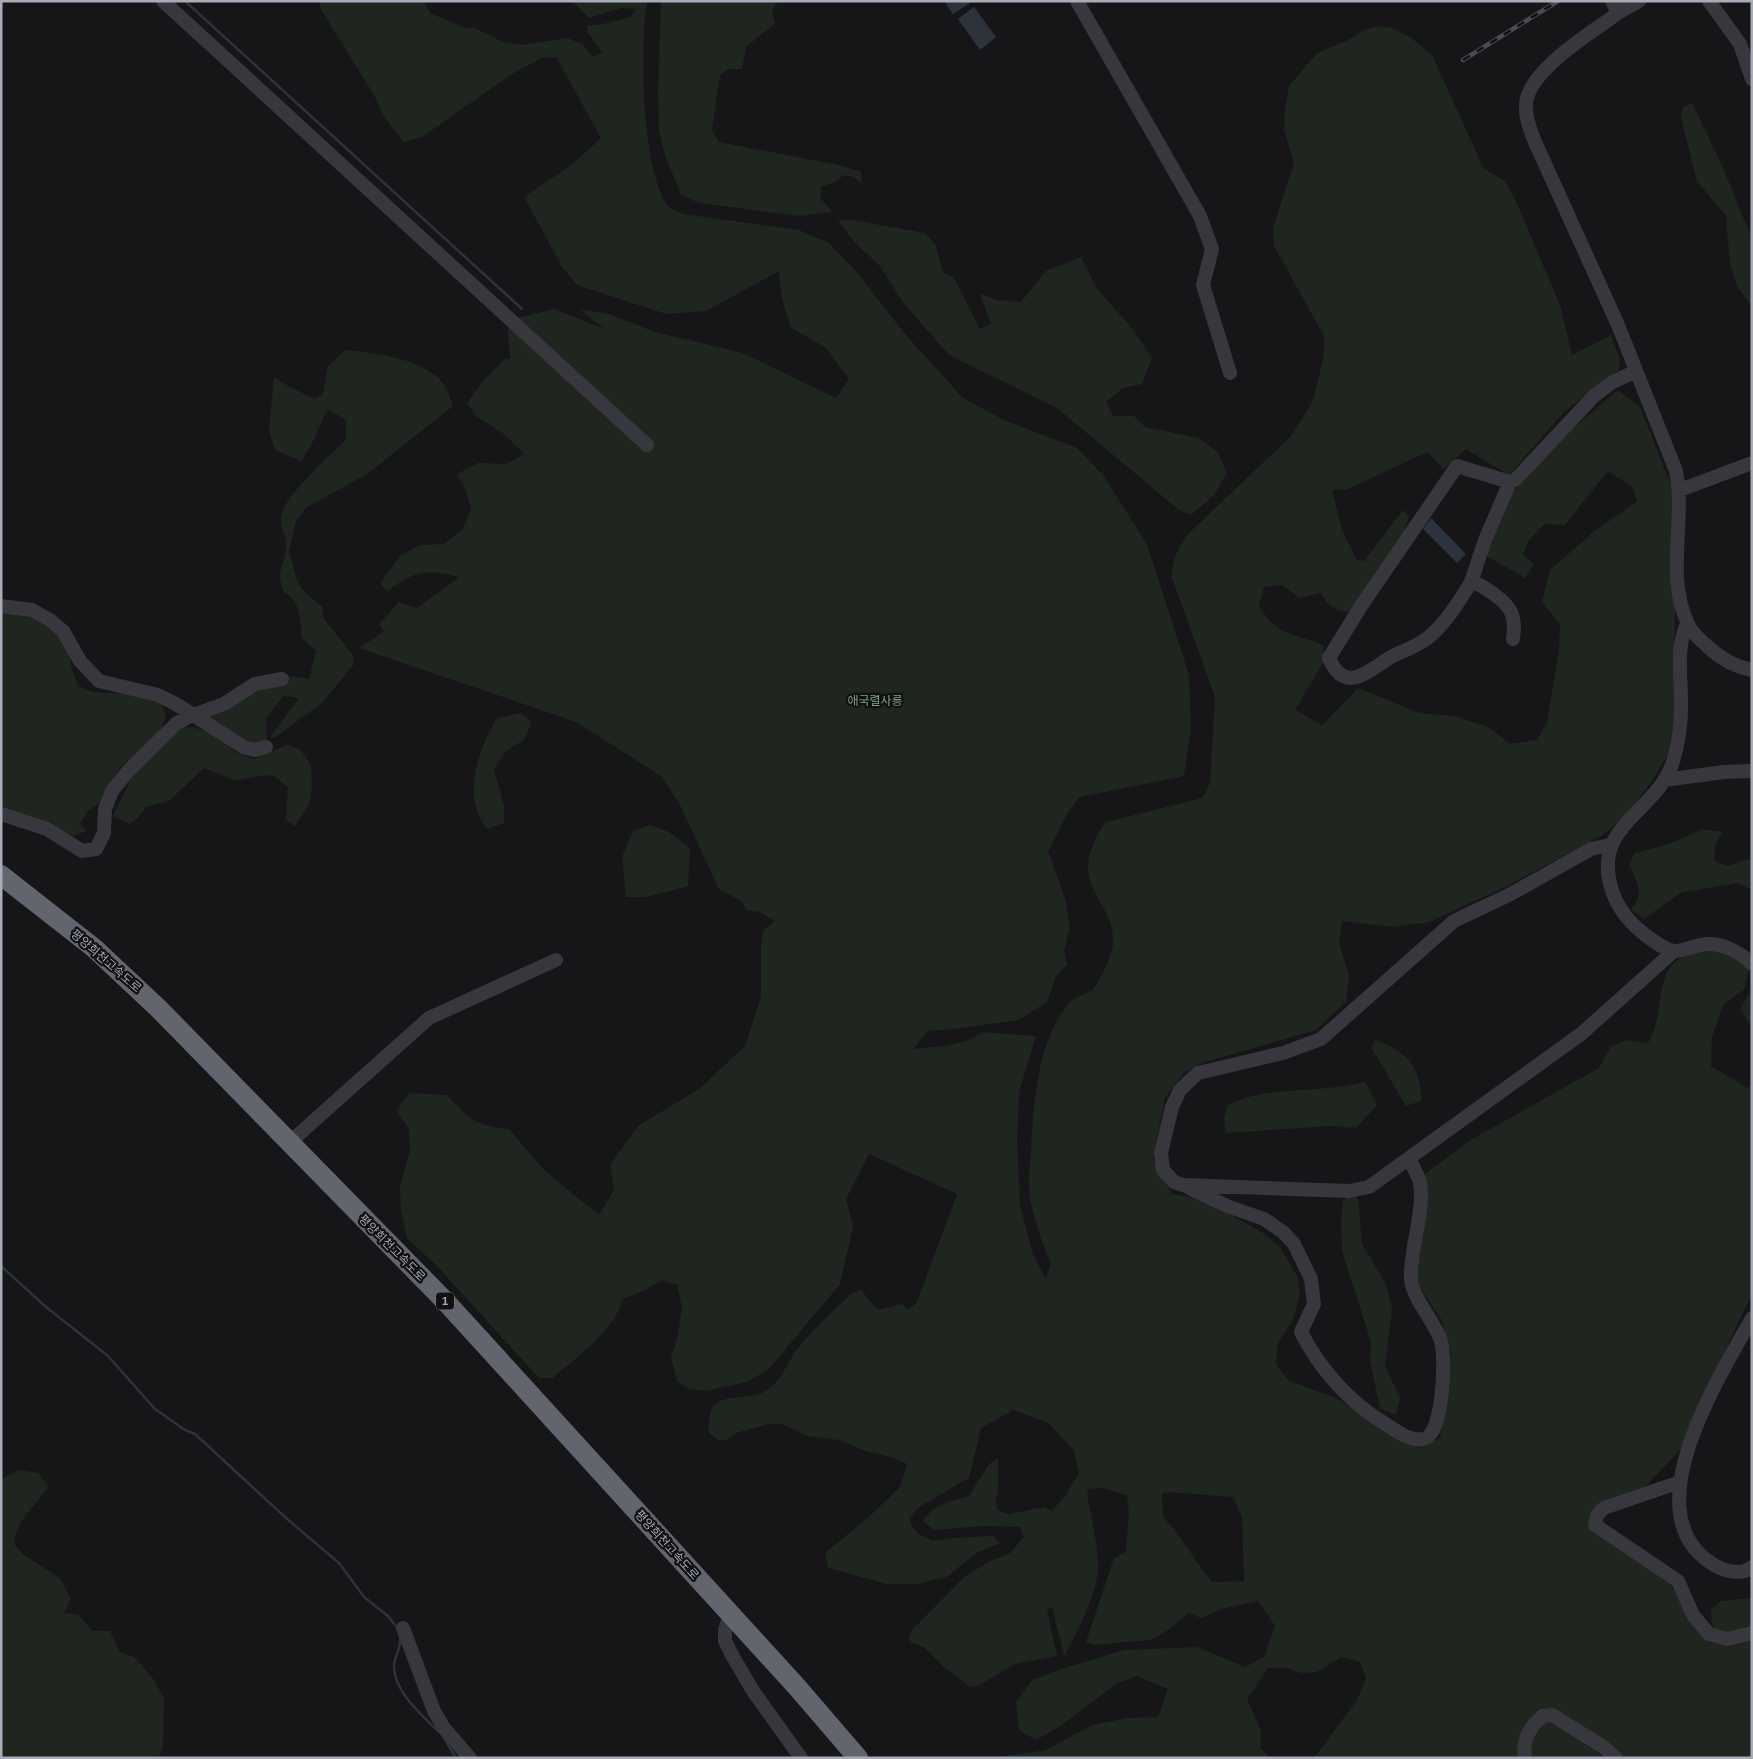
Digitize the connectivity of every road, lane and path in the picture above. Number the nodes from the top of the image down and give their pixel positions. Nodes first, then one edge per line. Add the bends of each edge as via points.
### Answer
1 (162, 1) edge
2 (1077, 1) edge
3 (1639, 1) edge
4 (1710, 1) edge
5 (1615, 7) edge
6 (1752, 79) edge
7 (1636, 371) junction
8 (1230, 373) dead end
9 (647, 445) dead end
10 (1752, 463) edge
11 (1510, 482) junction
12 (1680, 490) junction
13 (1471, 582) junction
14 (1, 606) edge
15 (1687, 624) junction
16 (1513, 639) dead end
17 (1752, 670) edge
18 (282, 679) dead end
19 (193, 714) junction
20 (266, 747) dead end
21 (1752, 771) edge
22 (1664, 780) junction
23 (1, 814) edge
24 (1610, 845) junction
25 (1, 875) edge
26 (1, 885) edge
27 (1674, 951) junction
28 (556, 960) dead end
29 (1752, 964) edge
30 (289, 1143) junction
31 (1409, 1158) junction
32 (1183, 1185) junction
33 (1752, 1318) edge
34 (1680, 1482) junction
35 (1752, 1567) edge
36 (728, 1621) junction
37 (403, 1628) dead end
38 (1752, 1633) edge
39 (470, 1758) edge
40 (801, 1758) edge
41 (847, 1758) edge
42 (858, 1758) edge
43 (1524, 1758) edge
44 (1616, 1758) edge

1 - 9 street
2 - 8 street via 1200,216 1212,249 1203,285
3 - 5 street
4 - 6 street via 1740,44
5 - 7 street via 1546,69 1532,85 1526,103 1527,119 1535,142
7 - 11 street via 1594,396 1523,473
7 - 12 street via 1676,471
10 - 12 street
11 - 13 street
11 - 13 street via 1458,466 1361,606 1329,658 1332,666 1351,678 1363,676 1429,637
12 - 15 street via 1677,578
13 - 16 street via 1486,588 1511,611
14 - 19 street via 32,610 50,620 63,631 80,661 99,680 158,695
15 - 17 street via 1712,651 1729,662
15 - 22 street via 1681,636 1681,711 1674,759
18 - 19 street via 262,681 224,704
19 - 20 street via 245,748
19 - 23 street via 177,723 112,791 105,809 104,833 96,849 82,851 47,829
21 - 22 street
22 - 24 street
24 - 27 street via 1606,864 1616,903 1649,938
24 - 32 street via 1591,849 1519,890 1454,921 1321,1039 1283,1053 1198,1073 1180,1090 1172,1107 1161,1153 1163,1170 1174,1182
25 - 30 highway, 평양희천고속도로 / 1 via 123,974
26 - 36 highway, 평양희천고속도로 / 1 via 105,967 145,1005
27 - 29 street via 1704,944 1715,945 1739,952
27 - 31 street via 1581,1034
28 - 30 street via 429,1018
30 - 42 highway, 평양희천고속도로 / 1 via 446,1302 798,1687
31 - 32 street via 1380,1180 1360,1190
31 - 32 street via 1419,1180 1420,1195 1411,1262 1412,1284 1438,1332 1443,1356 1438,1418 1431,1435 1424,1439 1402,1434 1377,1419 1344,1390 1309,1349 1301,1332 1314,1304 1311,1279 1299,1252 1283,1232 1264,1219
33 - 34 street via 1703,1412
34 - 35 street via 1679,1510 1683,1528 1696,1552 1721,1569 1748,1571
34 - 38 street via 1604,1508 1597,1515 1595,1525 1678,1581 1694,1615 1709,1634 1727,1639
36 - 40 street via 725,1641 732,1655 753,1691
36 - 41 highway, 평양희천고속도로 / 1
37 - 39 street via 434,1711
43 - 44 street via 1524,1744 1530,1728 1543,1716 1552,1715

